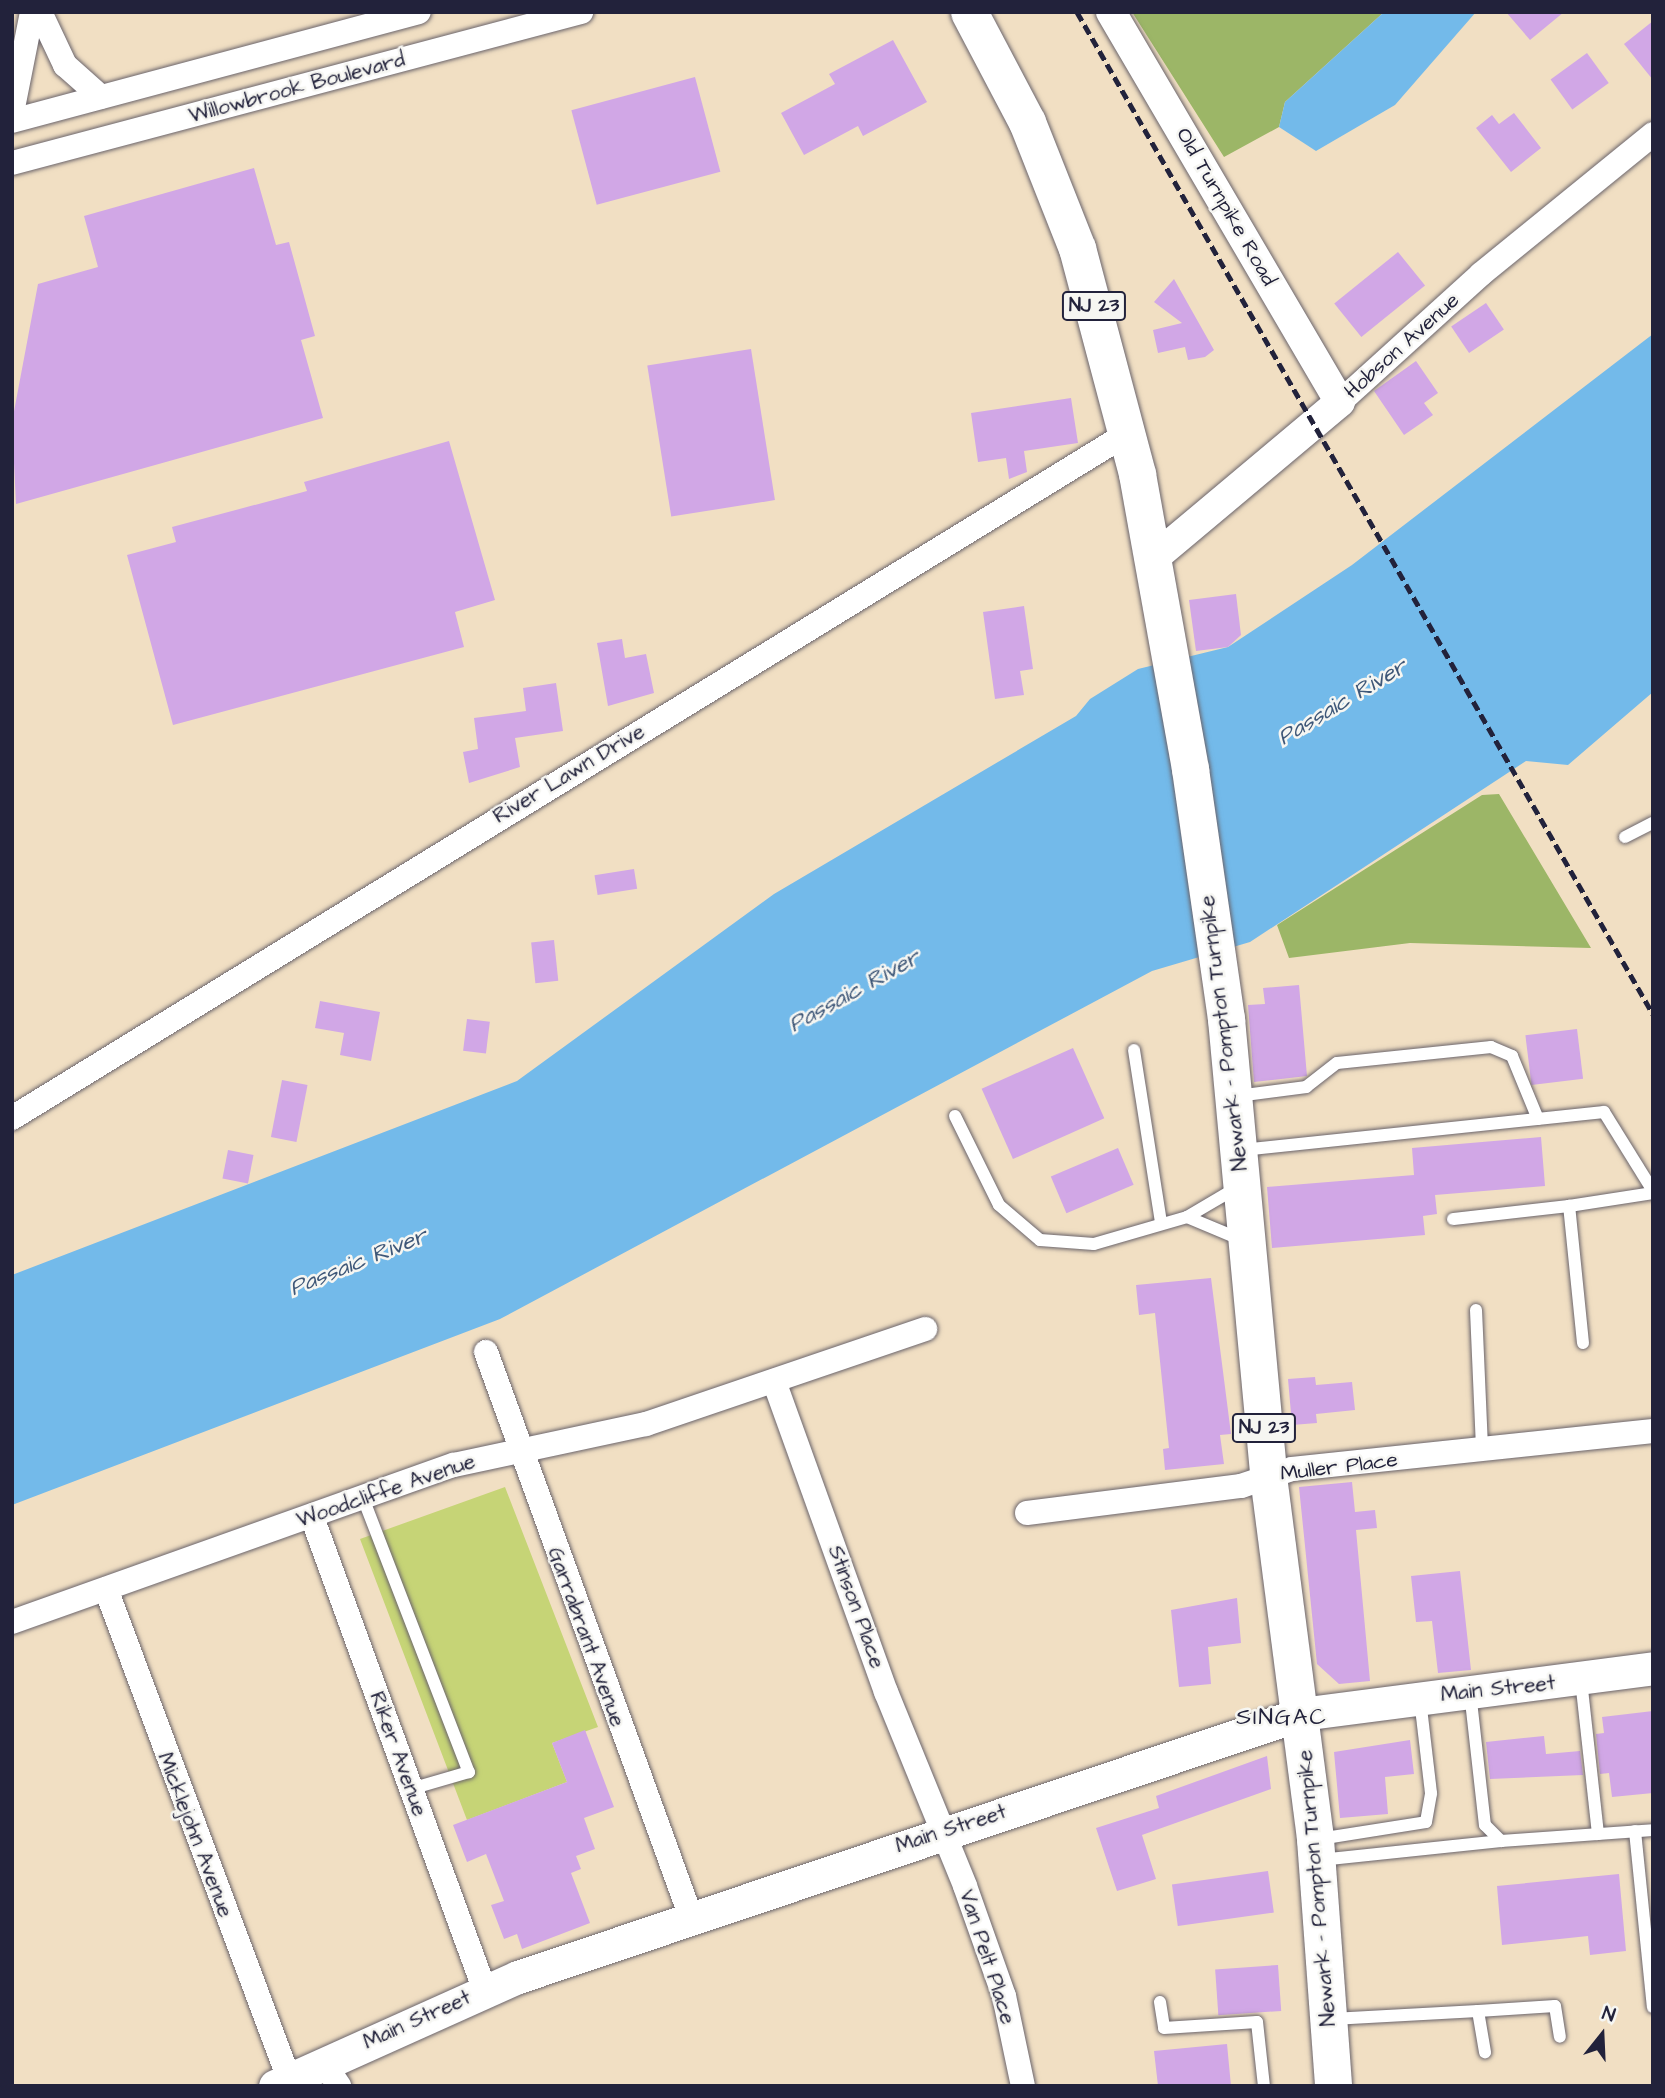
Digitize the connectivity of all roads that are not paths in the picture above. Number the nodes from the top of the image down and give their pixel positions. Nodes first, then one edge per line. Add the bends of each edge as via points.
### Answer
1 (32, 12) edge
2 (40, 12) edge
3 (419, 12) edge
4 (581, 12) edge
5 (969, 12) edge
6 (1111, 12) edge
7 (101, 97) junction
8 (12, 113) edge
9 (12, 121) edge
10 (1653, 134) edge
11 (12, 163) edge
12 (1340, 402) junction
13 (1128, 433) junction
14 (1153, 559) junction
15 (1653, 823) edge
16 (1625, 837) dead end
17 (1134, 1049) dead end
18 (1233, 1097) junction
19 (956, 1116) dead end
20 (12, 1118) edge
21 (1538, 1119) junction
22 (1240, 1167) junction
23 (1653, 1192) edge
24 (1569, 1206) junction
25 (1187, 1217) junction
26 (1453, 1219) dead end
27 (1161, 1223) junction
28 (1247, 1242) junction
29 (1476, 1310) dead end
30 (925, 1329) dead end
31 (1583, 1343) dead end
32 (486, 1352) dead end
33 (774, 1381) junction
34 (1653, 1431) edge
35 (518, 1449) junction
36 (1482, 1450) junction
37 (1268, 1476) junction
38 (363, 1498) junction
39 (1027, 1514) dead end
40 (312, 1517) junction
41 (106, 1589) junction
42 (12, 1622) edge
43 (1653, 1668) edge
44 (1581, 1680) junction
45 (1470, 1692) junction
46 (1420, 1698) junction
47 (1301, 1714) junction
48 (411, 1789) junction
49 (1653, 1830) edge
50 (940, 1831) junction
51 (1635, 1831) junction
52 (1598, 1834) junction
53 (1501, 1841) junction
54 (1316, 1850) junction
55 (692, 1920) junction
56 (485, 1991) junction
57 (1160, 2002) dead end
58 (1653, 2007) edge
59 (1478, 2011) junction
60 (1328, 2019) junction
61 (1560, 2037) dead end
62 (1485, 2052) dead end
63 (331, 2074) edge
64 (282, 2082) edge
65 (1023, 2086) edge
66 (1264, 2086) edge
67 (1333, 2086) edge

1 - 8 street
2 - 7 street via 65,65
3 - 7 street, Willowbrook Boulevard
4 - 11 street, Willowbrook Boulevard
5 - 13 main road, Newark - Pompton Turnpike / NJ 23 via 1062,206
6 - 12 street, Old Turnpike Road
7 - 9 street, Willowbrook Boulevard
10 - 12 street, Hobson Avenue via 1481,274
12 - 14 street, Hobson Avenue
13 - 14 main road, Newark - Pompton Turnpike / NJ 23
13 - 20 street, River Lawn Drive
14 - 18 main road, Newark - Pompton Turnpike / NJ 23 via 1226,1018
15 - 16 lane
17 - 27 lane
18 - 21 lane via 1306,1087 1337,1063 1504,1049 1517,1065 1526,1101
18 - 22 main road, Newark - Pompton Turnpike / NJ 23
19 - 27 lane via 999,1205 1040,1240 1094,1244
21 - 22 lane
21 - 23 lane via 1604,1112
22 - 25 lane
22 - 28 main road, Newark - Pompton Turnpike / NJ 23
23 - 24 lane
24 - 26 lane
24 - 31 lane
25 - 27 lane
25 - 28 lane
28 - 37 main road, Newark - Pompton Turnpike / NJ 23
29 - 36 lane
30 - 33 street, Woodcliffe Avenue
32 - 35 street, Garrabrant Avenue
33 - 35 street, Woodcliffe Avenue via 646,1424
33 - 50 street, Stinson Place
34 - 36 street, Muller Place
35 - 38 street, Woodcliffe Avenue
35 - 55 street, Garrabrant Avenue
36 - 37 street, Muller Place
37 - 39 street, Muller Place via 1241,1486
37 - 47 main road, Newark - Pompton Turnpike / NJ 23
38 - 40 street, Woodcliffe Avenue
38 - 48 lane via 470,1772
40 - 41 street, Woodcliffe Avenue
40 - 48 street, Riker Avenue
41 - 42 street, Woodcliffe Avenue
41 - 64 street, Micklejohn Avenue
43 - 44 main road, Main Street
44 - 45 main road, Main Street
44 - 52 lane
45 - 46 main road, Main Street
45 - 53 lane via 1485,1825
46 - 47 main road, Main Street
46 - 54 lane via 1431,1793 1426,1822
47 - 50 main road, Main Street
47 - 54 main road, Newark - Pompton Turnpike / NJ 23
48 - 56 street, Riker Avenue
49 - 51 lane
50 - 55 main road, Main Street
50 - 65 street, Van Pelt Place via 1004,1996
51 - 52 lane
51 - 58 lane
52 - 53 lane
53 - 54 lane
54 - 60 main road, Newark - Pompton Turnpike / NJ 23
55 - 56 main road, Main Street
56 - 63 main road, Main Street
57 - 66 lane via 1164,2028 1257,2022
59 - 60 lane
59 - 61 lane via 1555,2006
59 - 62 lane
60 - 67 main road, Newark - Pompton Turnpike / NJ 23
63 - 64 main road, Main Street

